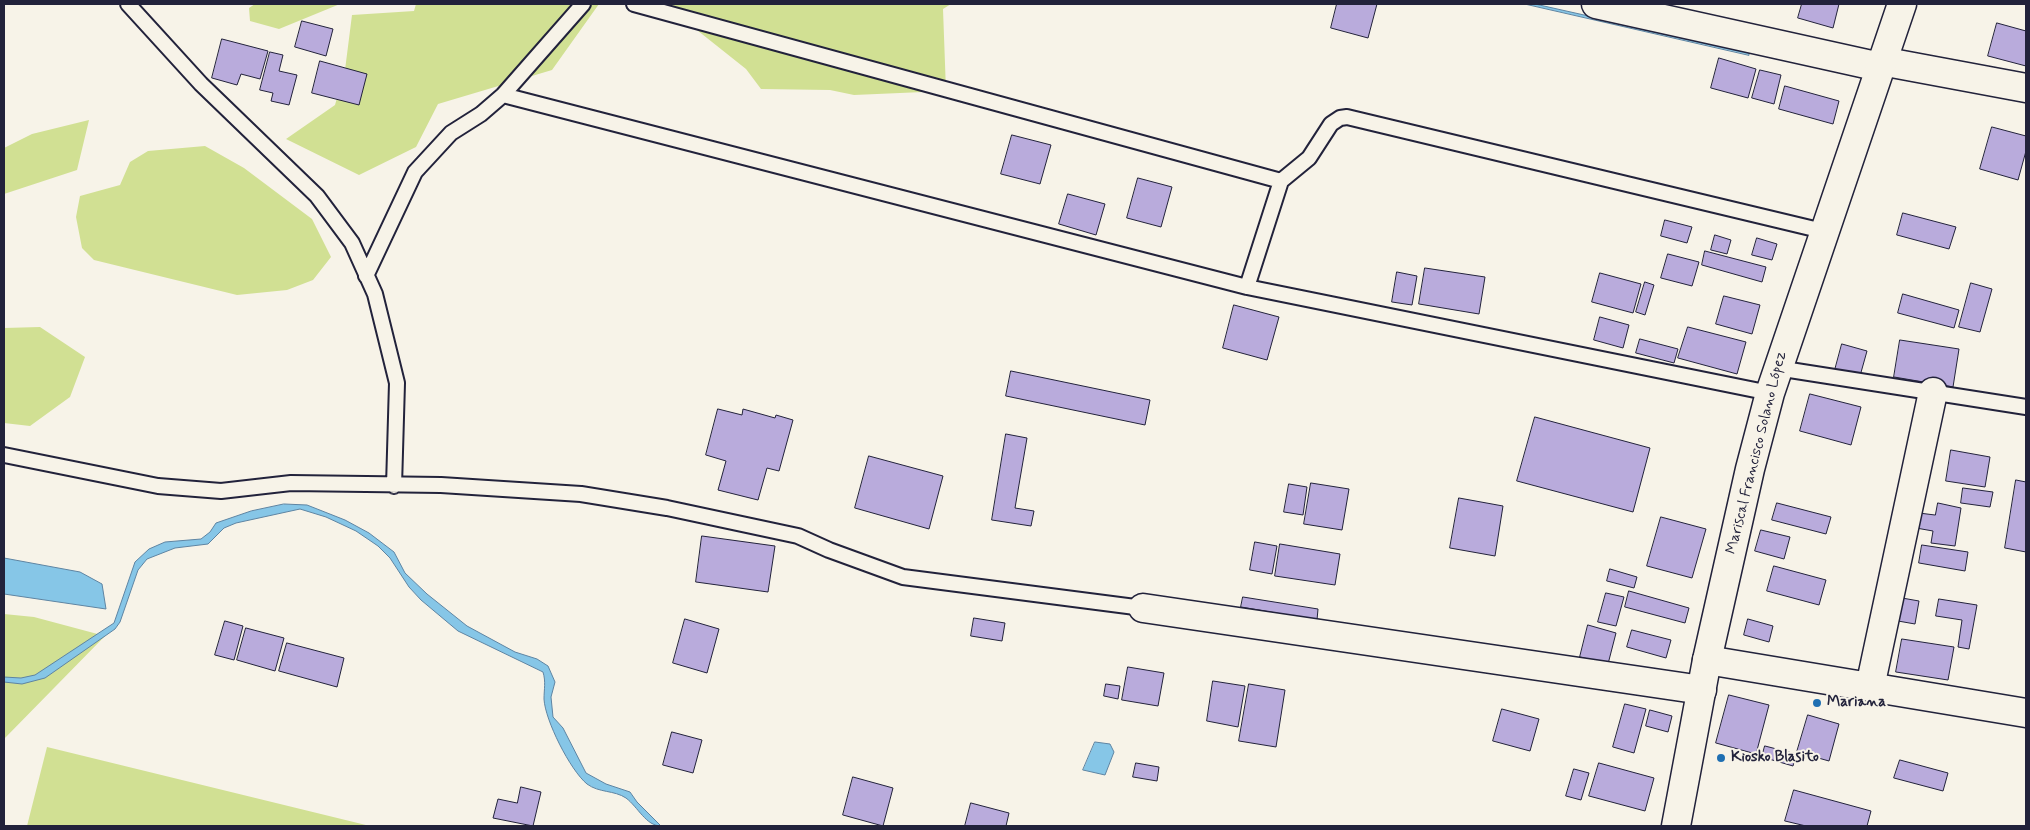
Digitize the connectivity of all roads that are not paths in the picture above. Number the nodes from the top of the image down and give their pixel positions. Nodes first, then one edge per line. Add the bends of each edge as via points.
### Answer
1 (128, 4) edge
2 (583, 4) edge
3 (634, 4) edge
4 (1596, 4) edge
5 (1902, 4) edge
6 (1880, 64) junction
7 (2026, 88) edge
8 (504, 95) junction
9 (1281, 181) junction
10 (1823, 231) junction
11 (366, 276) junction
12 (1247, 287) junction
13 (1773, 380) junction
14 (1932, 392) junction
15 (2026, 407) edge
16 (4, 456) edge
17 (394, 486) junction
18 (1143, 608) joint
19 (1707, 660) junction
20 (1870, 687) junction
21 (1702, 690) junction
22 (2026, 713) edge
23 (1676, 826) edge

1 - 11 lane via 201,84 318,196 352,243
2 - 8 lane
3 - 9 lane
4 - 6 street
5 - 6 street, Mariscal Francisco Solano López
6 - 7 street
6 - 10 street, Mariscal Francisco Solano López
8 - 11 lane via 451,133 416,172
8 - 12 lane
9 - 10 lane via 1309,158 1331,124 1347,117
9 - 12 lane
10 - 13 street, Mariscal Francisco Solano López
11 - 17 lane via 374,294 397,383
12 - 13 lane
13 - 14 lane
13 - 19 street, Mariscal Francisco Solano López
14 - 15 lane
14 - 20 street
16 - 17 lane via 158,486 221,491 291,483
17 - 18 lane via 441,485 581,494 798,536 903,577
18 - 21 street
19 - 20 street
19 - 21 street, Mariscal Francisco Solano López
20 - 22 street
21 - 23 street, Mariscal Francisco Solano López

